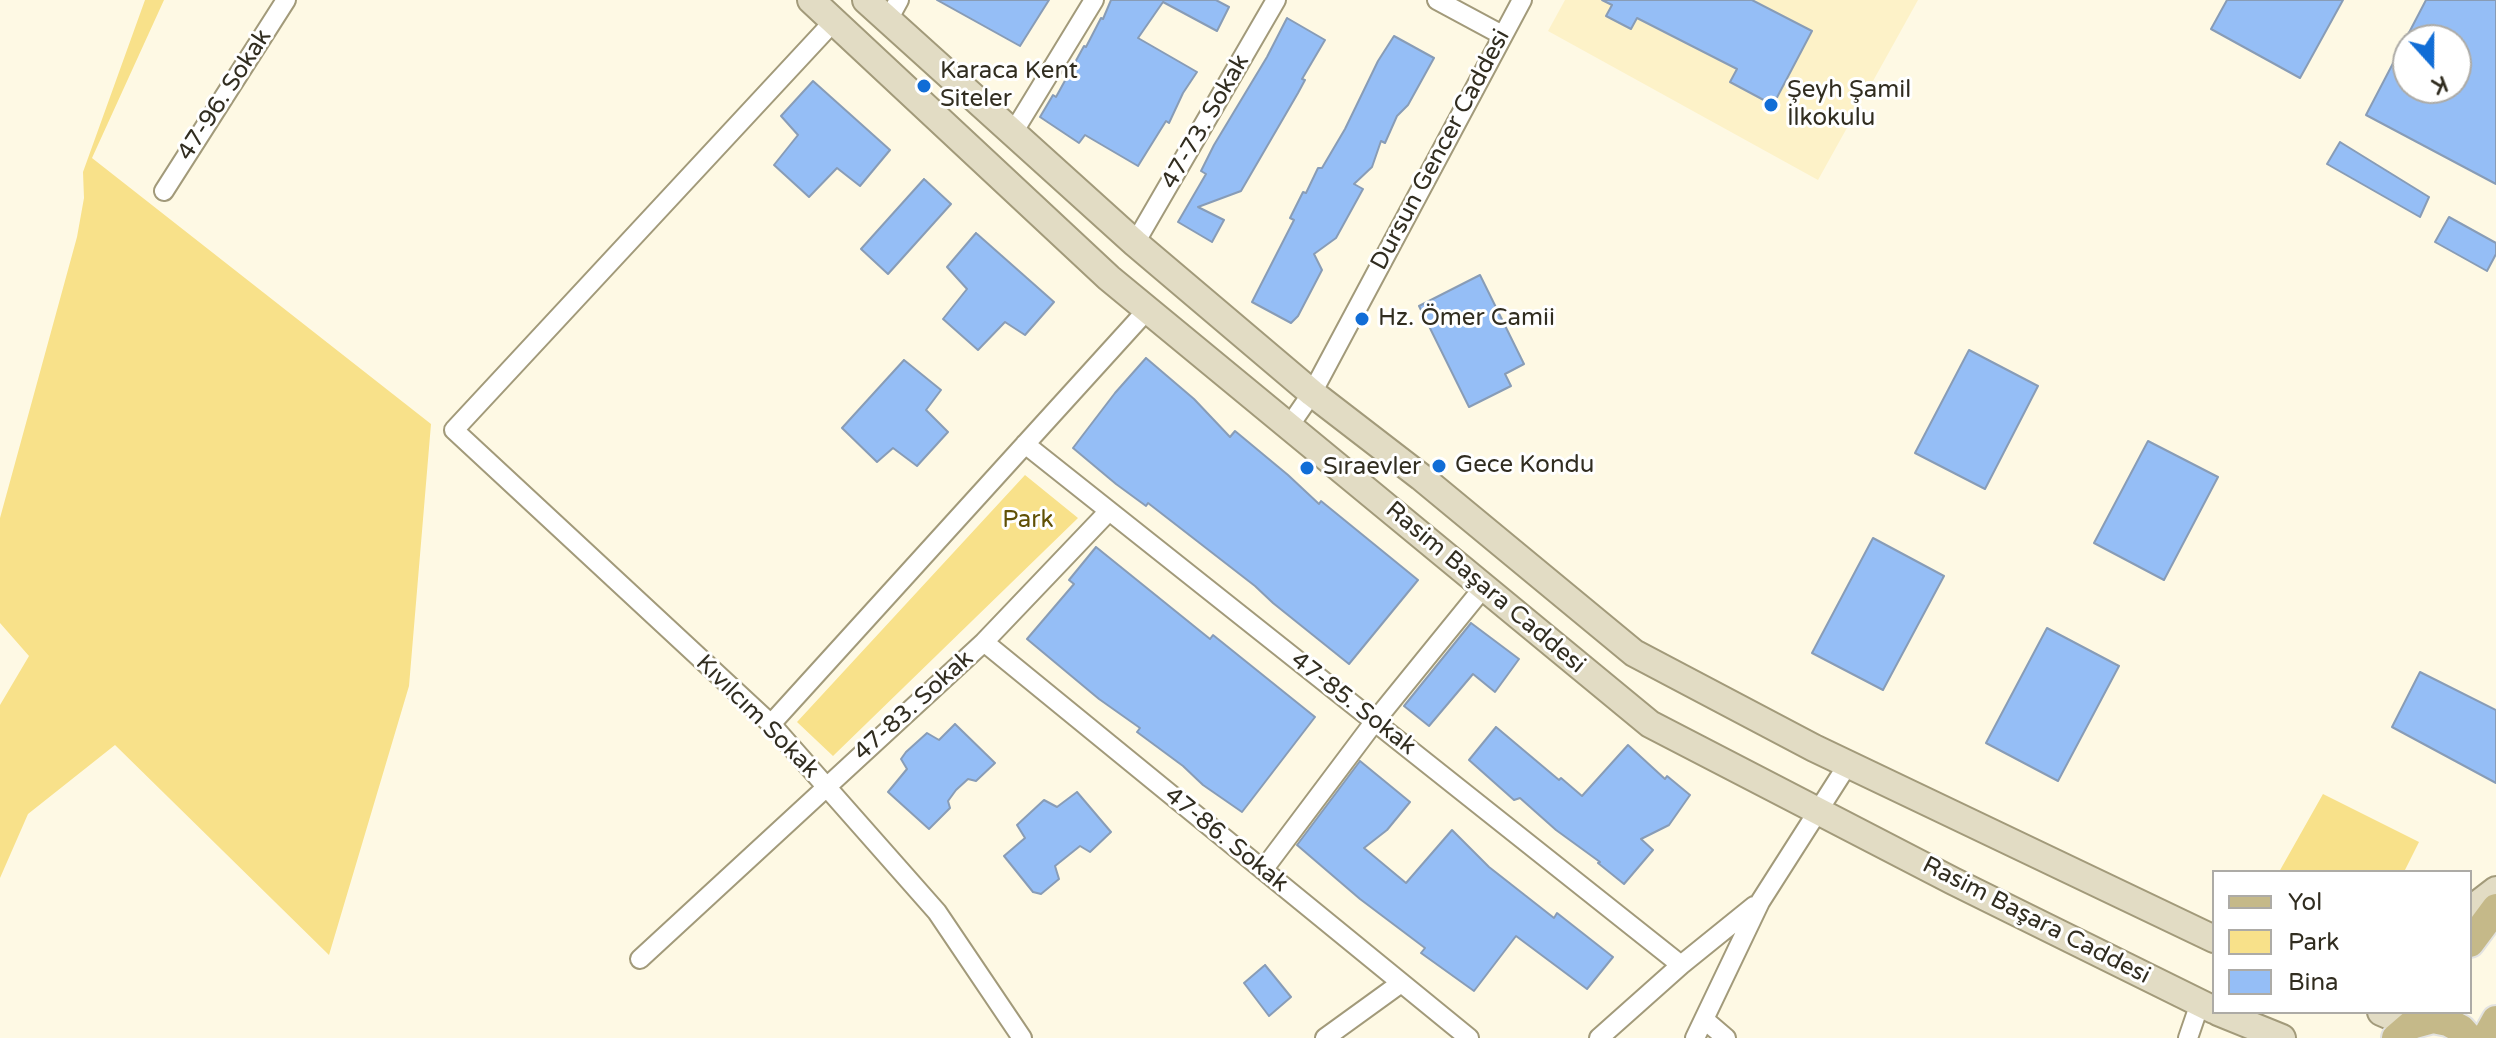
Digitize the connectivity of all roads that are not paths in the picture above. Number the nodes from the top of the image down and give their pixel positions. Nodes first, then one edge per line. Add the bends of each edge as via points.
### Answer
1 (286, 0) edge
2 (811, 0) edge
3 (866, 0) edge
4 (1094, 0) edge
5 (1276, 0) edge
6 (1437, 0) edge
7 (1522, 0) edge
8 (894, 10) edge
9 (834, 21) junction
10 (1502, 35) junction
11 (1014, 131) junction
12 (164, 191) dead end
13 (1135, 243) junction
14 (1148, 309) junction
15 (1312, 393) junction
16 (1290, 425) junction
17 (1025, 444) junction
18 (1109, 511) junction
19 (1483, 588) junction
20 (984, 642) junction
21 (1375, 721) junction
22 (771, 724) junction
23 (1848, 764) junction
24 (825, 787) junction
25 (1817, 810) junction
26 (1263, 870) junction
27 (2496, 890) edge
28 (1760, 902) junction
29 (2472, 908) edge
30 (2496, 908) edge
31 (2212, 938) edge
32 (2472, 940) edge
33 (640, 959) dead end
34 (1681, 965) junction
35 (1401, 983) junction
36 (2212, 1010) edge
37 (2212, 1011) edge
38 (2220, 1014) edge
39 (2223, 1014) edge
40 (2386, 1014) edge
41 (1705, 1020) junction
42 (2496, 1020) edge
43 (2412, 1024) edge
44 (1022, 1038) edge
45 (1325, 1038) edge
46 (1469, 1038) edge
47 (1599, 1038) edge
48 (1695, 1038) edge
49 (1726, 1038) edge
50 (2188, 1038) edge
51 (2262, 1038) edge
52 (2282, 1038) edge
53 (2469, 1038) edge
54 (2486, 1038) edge

1 - 12 street, 47-96. Sokak
2 - 9 street, Rasim Başara Caddesi
3 - 8 street, Rasim Başara Caddesi
4 - 11 street
5 - 13 street, 47-73. Sokak
6 - 10 street
7 - 10 street, Dursun Gencer Caddesi
8 - 11 street, Rasim Başara Caddesi
9 - 14 street, Rasim Başara Caddesi
9 - 22 street, Kıvılcım Sokak via 454,430
10 - 15 street, Dursun Gencer Caddesi
11 - 13 street, Rasim Başara Caddesi
13 - 15 street, Rasim Başara Caddesi
14 - 16 street, Rasim Başara Caddesi
14 - 17 street
15 - 16 street, Dursun Gencer Caddesi
15 - 23 street, Rasim Başara Caddesi via 1634,653
16 - 19 street, Rasim Başara Caddesi
17 - 18 street, 47-85. Sokak
17 - 22 street
18 - 20 street, 47-83. Sokak
18 - 21 street, 47-85. Sokak
19 - 21 street
19 - 25 street, Rasim Başara Caddesi via 1650,724
20 - 24 street, 47-83. Sokak
20 - 26 street, 47-86. Sokak
21 - 26 street
21 - 34 street, 47-85. Sokak
22 - 24 street, Kıvılcım Sokak
23 - 25 street
23 - 31 street, Rasim Başara Caddesi
24 - 33 street, 47-83. Sokak
24 - 44 street, Kıvılcım Sokak via 937,912
25 - 28 street
25 - 36 street, Rasim Başara Caddesi
26 - 35 street, 47-86. Sokak
27 - 29 street
28 - 34 street
28 - 41 street
30 - 32 main road
34 - 47 street
35 - 45 street
35 - 46 street, 47-86. Sokak
37 - 50 street
38 - 51 street
39 - 52 street, Rasim Başara Caddesi
40 - 43 street
41 - 48 street
41 - 49 street
42 - 54 main road
43 - 53 main road via 2448,1022

